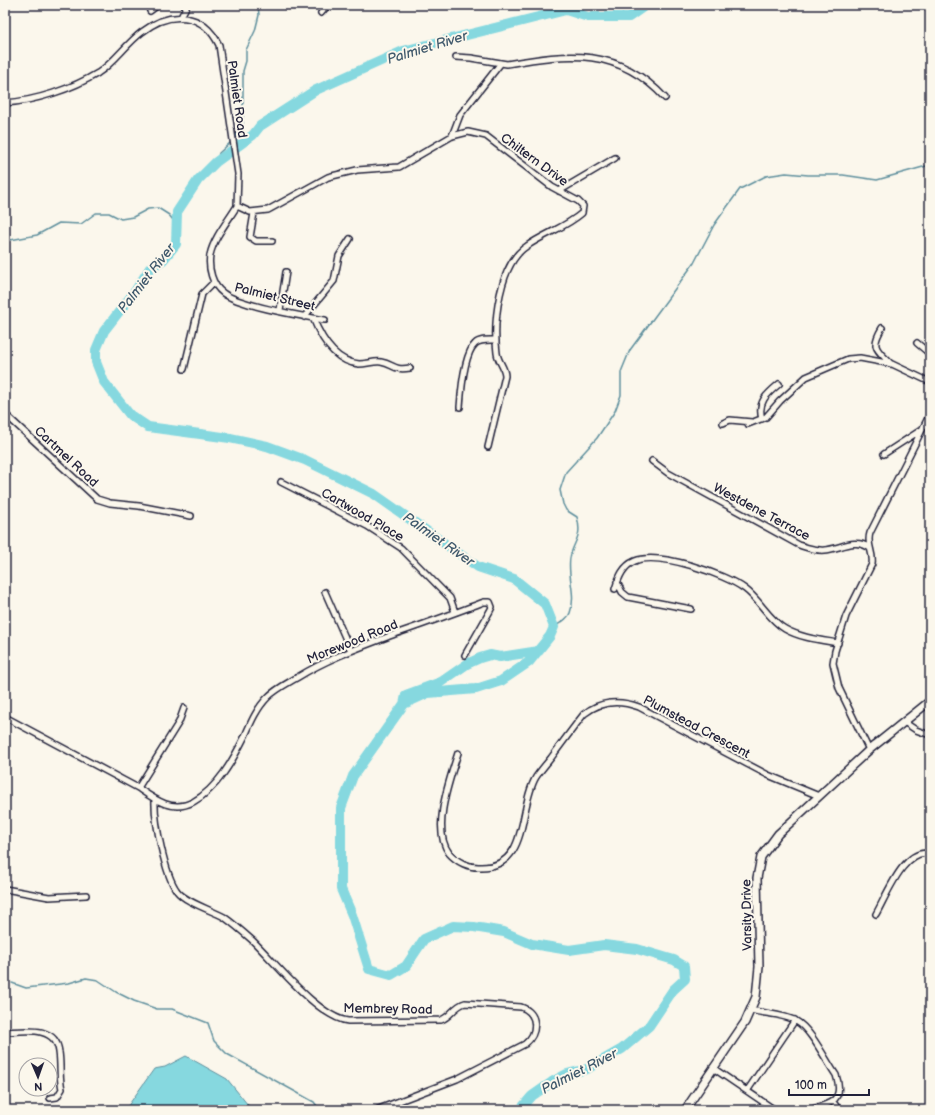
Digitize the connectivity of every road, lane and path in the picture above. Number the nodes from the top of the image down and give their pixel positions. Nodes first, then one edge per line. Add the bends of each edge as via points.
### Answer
1 (158, 5) edge
2 (188, 5) edge
3 (328, 5) edge
4 (150, 11) dead end
5 (321, 13) dead end
6 (181, 17) junction
7 (456, 57) dead end
8 (501, 63) junction
9 (665, 98) dead end
10 (5, 103) edge
11 (452, 136) junction
12 (615, 158) dead end
13 (559, 191) junction
14 (237, 206) junction
15 (254, 213) junction
16 (350, 239) dead end
17 (272, 241) dead end
18 (286, 272) dead end
19 (214, 282) junction
20 (280, 310) junction
21 (304, 317) junction
22 (313, 318) junction
23 (325, 320) dead end
24 (882, 328) dead end
25 (496, 340) junction
26 (917, 343) dead end
27 (930, 354) edge
28 (892, 364) junction
29 (410, 368) dead end
30 (184, 369) dead end
31 (930, 382) edge
32 (779, 384) dead end
33 (460, 407) dead end
34 (5, 414) edge
35 (930, 414) edge
36 (762, 419) junction
37 (723, 423) dead end
38 (922, 429) junction
39 (488, 447) dead end
40 (884, 454) dead end
41 (652, 461) dead end
42 (281, 482) dead end
43 (191, 516) dead end
44 (868, 547) junction
45 (617, 582) junction
46 (615, 589) dead end
47 (325, 592) dead end
48 (691, 609) dead end
49 (455, 612) junction
50 (838, 642) junction
51 (350, 651) junction
52 (465, 655) dead end
53 (930, 701) edge
54 (184, 708) dead end
55 (5, 717) edge
56 (904, 722) junction
57 (930, 735) edge
58 (869, 750) junction
59 (458, 753) dead end
60 (138, 788) junction
61 (819, 796) junction
62 (155, 800) junction
63 (930, 854) edge
64 (5, 889) edge
65 (86, 895) dead end
66 (876, 914) dead end
67 (751, 1010) junction
68 (795, 1020) junction
69 (5, 1032) edge
70 (713, 1068) junction
71 (747, 1091) junction
72 (50, 1098) dead end
73 (833, 1102) junction
74 (376, 1110) edge
75 (684, 1110) edge
76 (775, 1110) edge
77 (809, 1110) edge
78 (839, 1110) edge

1 - 4 street
2 - 6 street
3 - 5 street
6 - 10 street via 148,28 136,36 108,66 90,77 28,101
6 - 14 street, Palmiet Road via 204,24 219,45 238,174
7 - 8 street
8 - 9 street via 565,56 608,61 634,71 650,82
8 - 11 street via 460,115
11 - 13 street, Chiltern Drive via 468,132 486,136
11 - 15 street, Chiltern Drive via 399,167 340,173 318,182 268,210
12 - 13 street
13 - 25 street, Chiltern Drive via 578,201 583,206 583,211 528,245 512,260 500,300
14 - 15 street via 241,210
14 - 19 street via 211,253 210,273
15 - 17 street via 250,237 256,241
16 - 21 street via 339,256 334,281
18 - 20 street
19 - 20 street, Palmiet Street via 224,294 233,298
19 - 30 street via 202,294
20 - 21 street, Palmiet Street
21 - 22 street, Palmiet Street
22 - 23 street, Palmiet Street
22 - 29 street via 327,344 347,361 360,364 384,363 397,369
24 - 28 street via 876,337 875,346
25 - 33 street via 479,342 471,350 463,377
25 - 39 street, Chiltern Drive via 498,358 505,370 505,376
26 - 27 street
28 - 31 street
28 - 36 street via 860,358 842,361 806,377
32 - 36 street via 764,396 760,409
34 - 43 street, Cartmel Road via 97,499
35 - 38 street
36 - 37 street via 751,423 730,420
38 - 40 street
38 - 44 street via 870,533
41 - 44 street, Westdene Terrace via 668,473 800,545 823,551 854,543
42 - 49 street, Cartwood Place via 347,515 402,548 450,598
44 - 50 street via 872,555 872,564 854,599
45 - 46 street
45 - 48 street via 628,597
45 - 50 street via 620,574 629,565 645,558 656,558 702,569 724,576 744,589 784,629 812,639
47 - 51 street
49 - 51 street, Morewood Road
49 - 52 street, Morewood Road via 484,602 492,604
50 - 58 street via 833,657 833,668
51 - 62 street, Morewood Road via 313,668 269,696 253,717 225,772 200,798 180,806
53 - 56 street, Varsity Drive
54 - 60 street via 179,722
55 - 60 street, Morewood Road
56 - 57 street
56 - 58 street, Varsity Drive
58 - 61 street, Varsity Drive
59 - 61 street, Plumstead Crescent via 443,812 441,834 445,847 452,856 463,864 478,867 502,862 513,851 521,833 526,801 536,777 584,714 590,709 608,703 625,702 639,707 762,772
60 - 62 street, Morewood Road
61 - 67 street, Varsity Drive via 778,834 760,862 756,885 758,985
62 - 74 street, Membrey Road via 160,840 177,892 231,922 299,988 336,1018 348,1021 441,1020 465,1003 526,1008 534,1018 533,1036 525,1044 457,1079
63 - 66 street via 921,853 912,857 896,878
64 - 65 street via 49,897
67 - 68 street
67 - 70 street, Varsity Drive
68 - 71 street
68 - 73 street via 806,1030 836,1075 838,1092
69 - 72 street via 46,1032 56,1040 62,1089 57,1097
70 - 71 street
70 - 75 street, Varsity Drive
71 - 76 street
73 - 77 street
73 - 78 street

